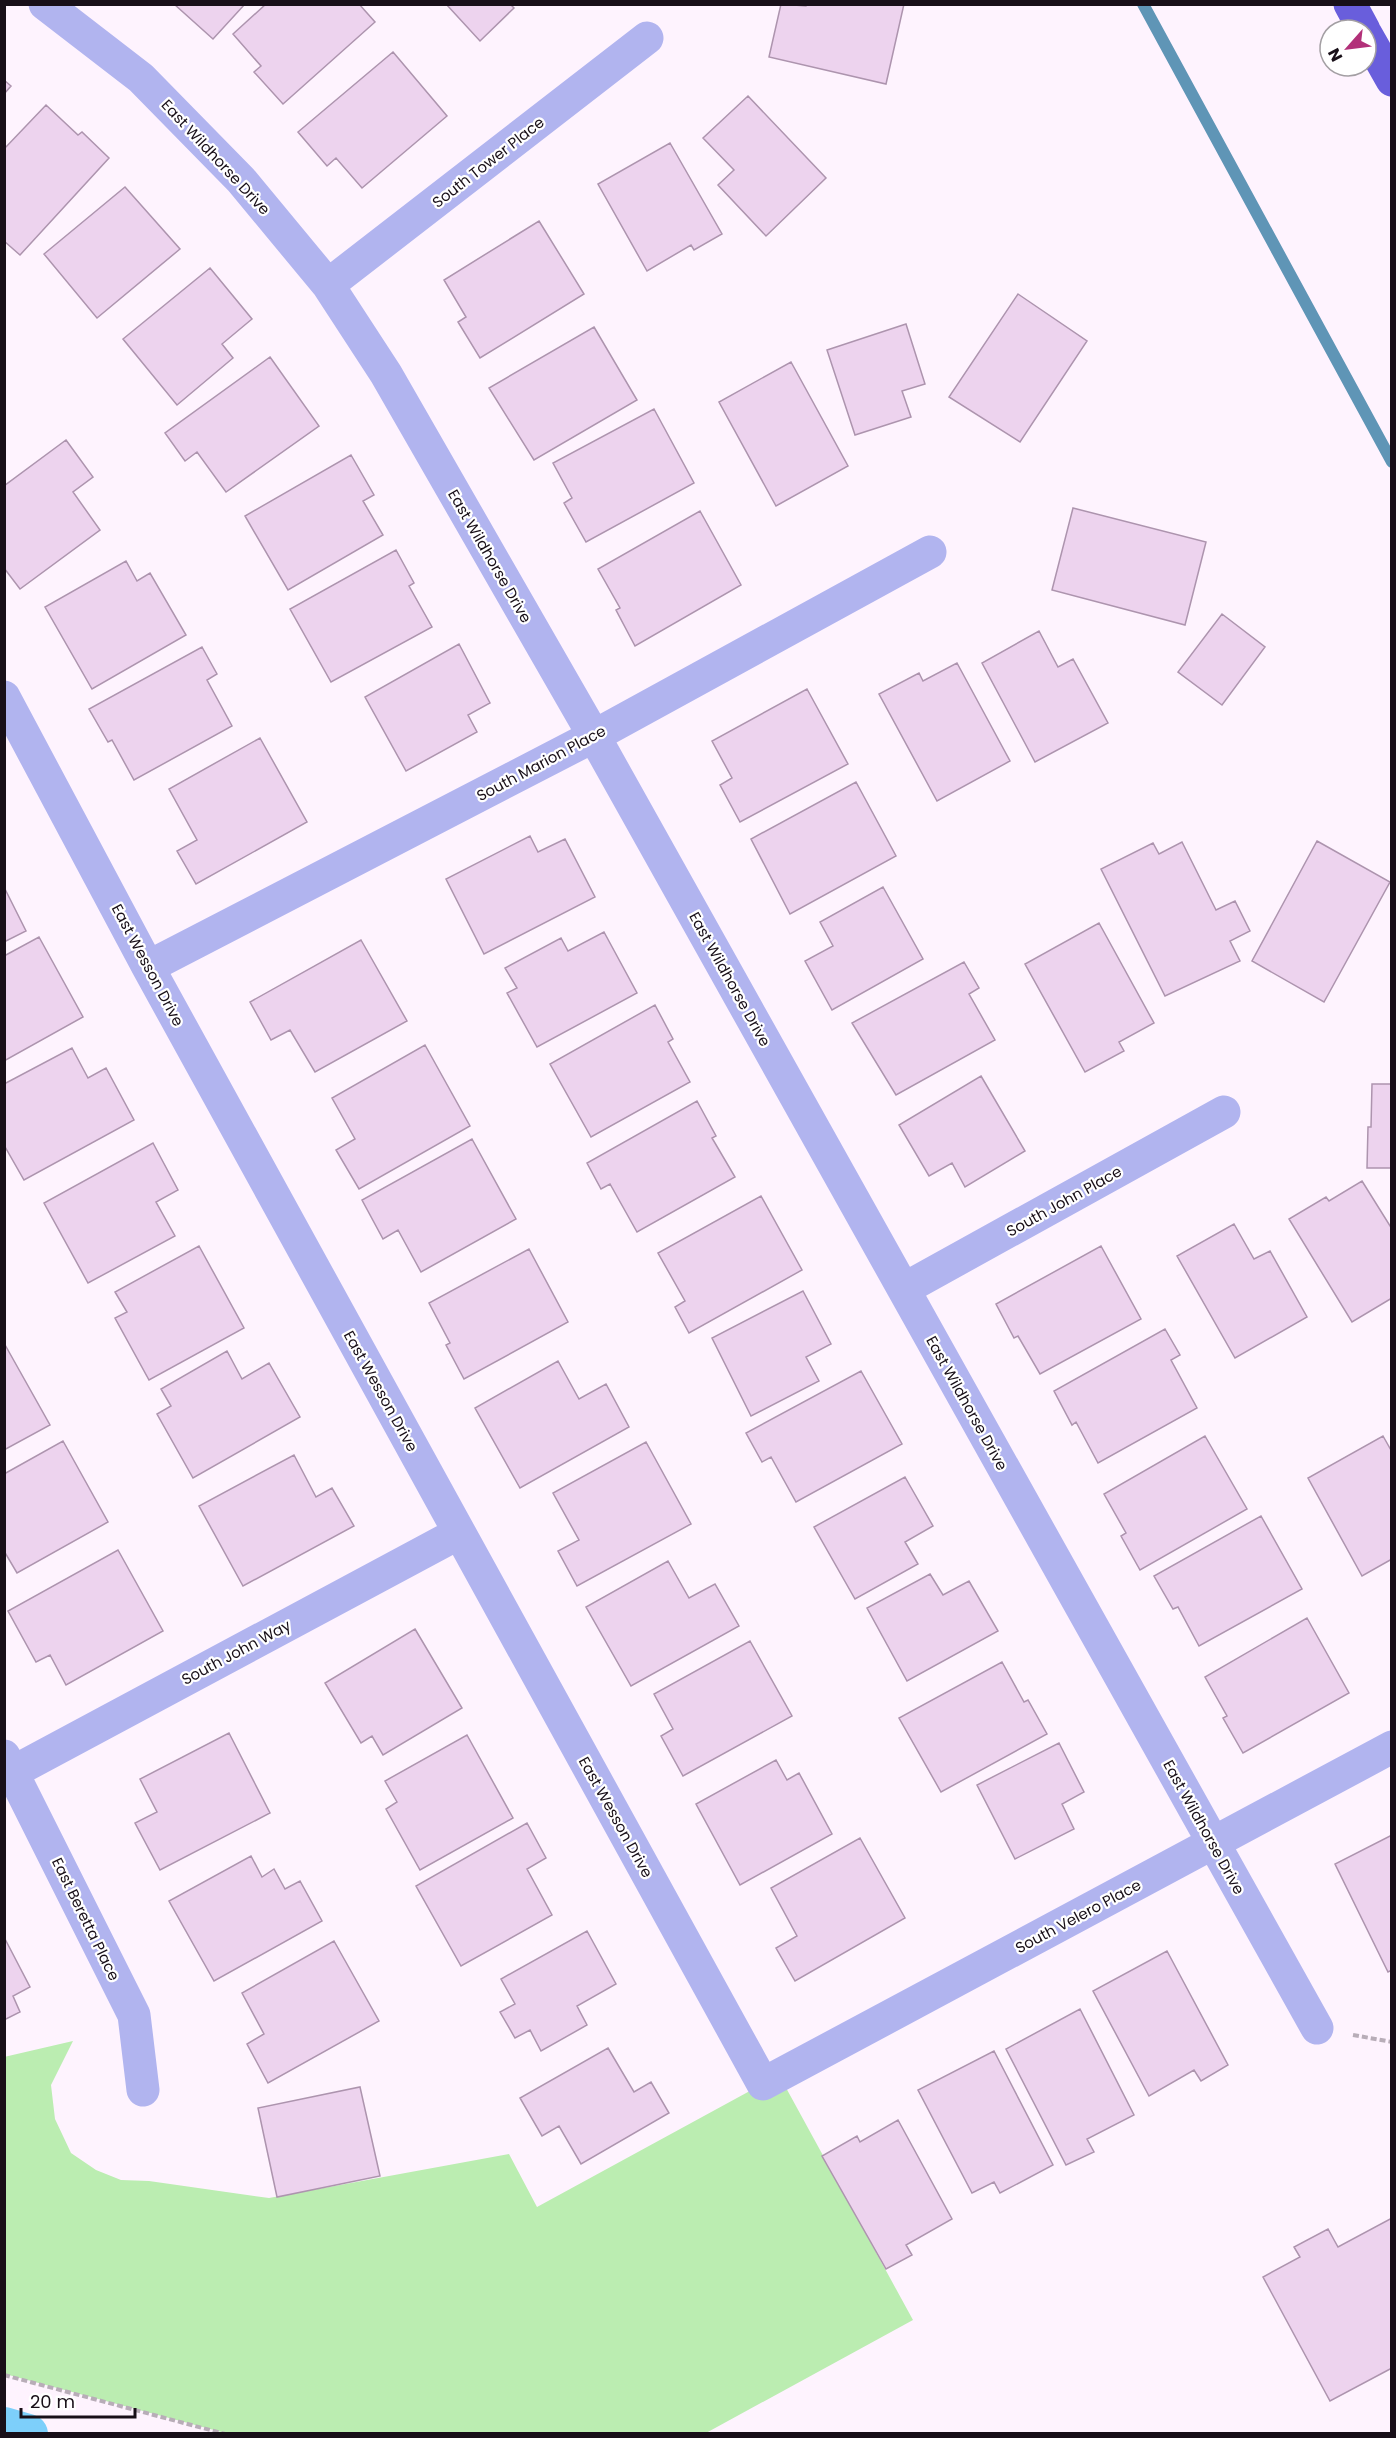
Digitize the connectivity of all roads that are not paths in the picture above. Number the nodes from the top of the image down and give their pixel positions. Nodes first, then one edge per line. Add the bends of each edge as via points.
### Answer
1 (45, 4) edge
2 (1350, 4) edge
3 (1358, 18) edge
4 (647, 38) dead end
5 (1378, 55) edge
6 (1392, 80) edge
7 (328, 285) junction
8 (930, 552) dead end
9 (4, 696) edge
10 (594, 736) junction
11 (148, 967) junction
12 (1224, 1112) dead end
13 (904, 1289) junction
14 (459, 1533) junction
15 (1392, 1747) edge
16 (9, 1764) edge
17 (1214, 1844) junction
18 (1317, 2028) dead end
19 (763, 2084) joint
20 (143, 2090) dead end

1 - 7 street, East Wildhorse Drive via 141,78 241,180
2 - 3 highway
4 - 7 street, South Tower Place
5 - 6 highway
7 - 10 street, East Wildhorse Drive via 386,374
8 - 10 street, South Marion Place
9 - 11 street, East Wesson Drive
10 - 11 street, South Marion Place
10 - 13 street, East Wildhorse Drive
11 - 14 street, East Wesson Drive
12 - 13 street, South John Place
13 - 17 street, East Wildhorse Drive
14 - 16 street, South John Way
14 - 19 street, East Wesson Drive
15 - 17 street, South Velero Place
16 - 20 street, East Beretta Place via 134,2015
17 - 18 street, East Wildhorse Drive
17 - 19 street, South Velero Place

